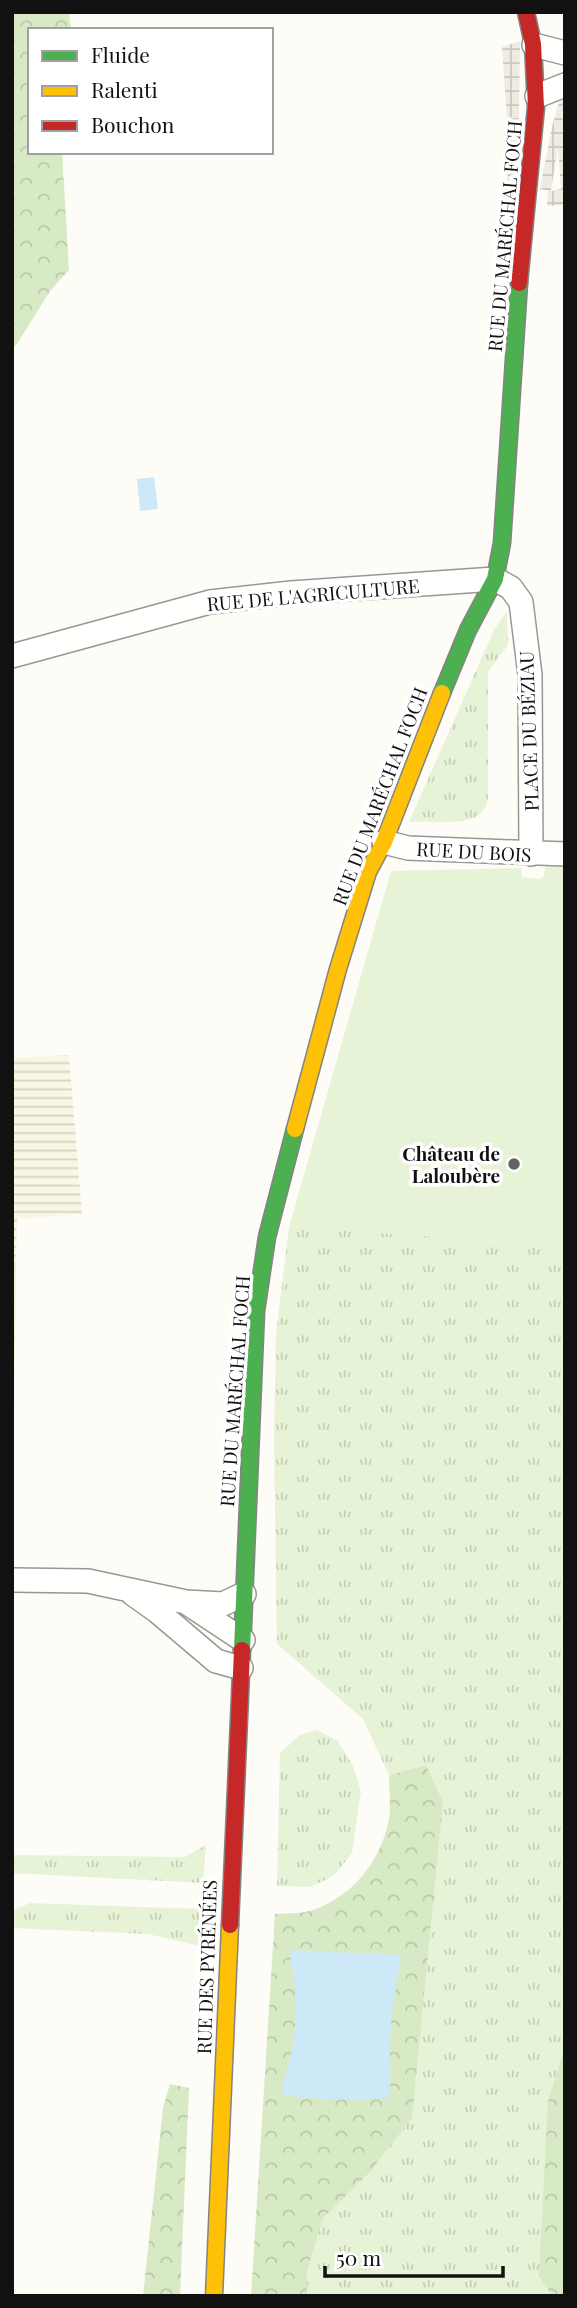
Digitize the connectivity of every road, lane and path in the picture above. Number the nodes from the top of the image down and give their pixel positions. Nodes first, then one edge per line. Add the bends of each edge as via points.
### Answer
1 (526, 12) edge
2 (534, 45) junction
3 (565, 53) edge
4 (565, 85) edge
5 (537, 96) junction
6 (495, 579) junction
7 (12, 656) edge
8 (384, 842) junction
9 (531, 854) junction
10 (565, 854) edge
11 (12, 1580) edge
12 (125, 1588) junction
13 (244, 1594) junction
14 (186, 1602) junction
15 (243, 1640) junction
16 (241, 1668) junction
17 (214, 2296) edge

1 - 2 main road, RUE DU MARÉCHAL FOCH
2 - 3 street
2 - 5 main road, RUE DU MARÉCHAL FOCH
4 - 5 street
5 - 6 main road, RUE DU MARÉCHAL FOCH via 517,302 502,543
6 - 7 street, RUE DE L'AGRICULTURE via 210,602
6 - 8 main road, RUE DU MARÉCHAL FOCH via 447,679
6 - 9 street, PLACE DU BÉZIAU via 511,588 521,602 530,676
8 - 9 street, RUE DU BOIS via 408,848
8 - 13 main road, RUE DU MARÉCHAL FOCH via 368,872 338,969 267,1237 256,1311
9 - 10 street, RUE DU BOIS
11 - 12 street via 88,1581
12 - 14 street
12 - 16 street via 216,1661
13 - 14 street via 223,1604
13 - 15 main road, RUE DU MARÉCHAL FOCH
14 - 15 street
15 - 16 main road, RUE DES PYRÉNÉES
16 - 17 main road, RUE DES PYRÉNÉES

